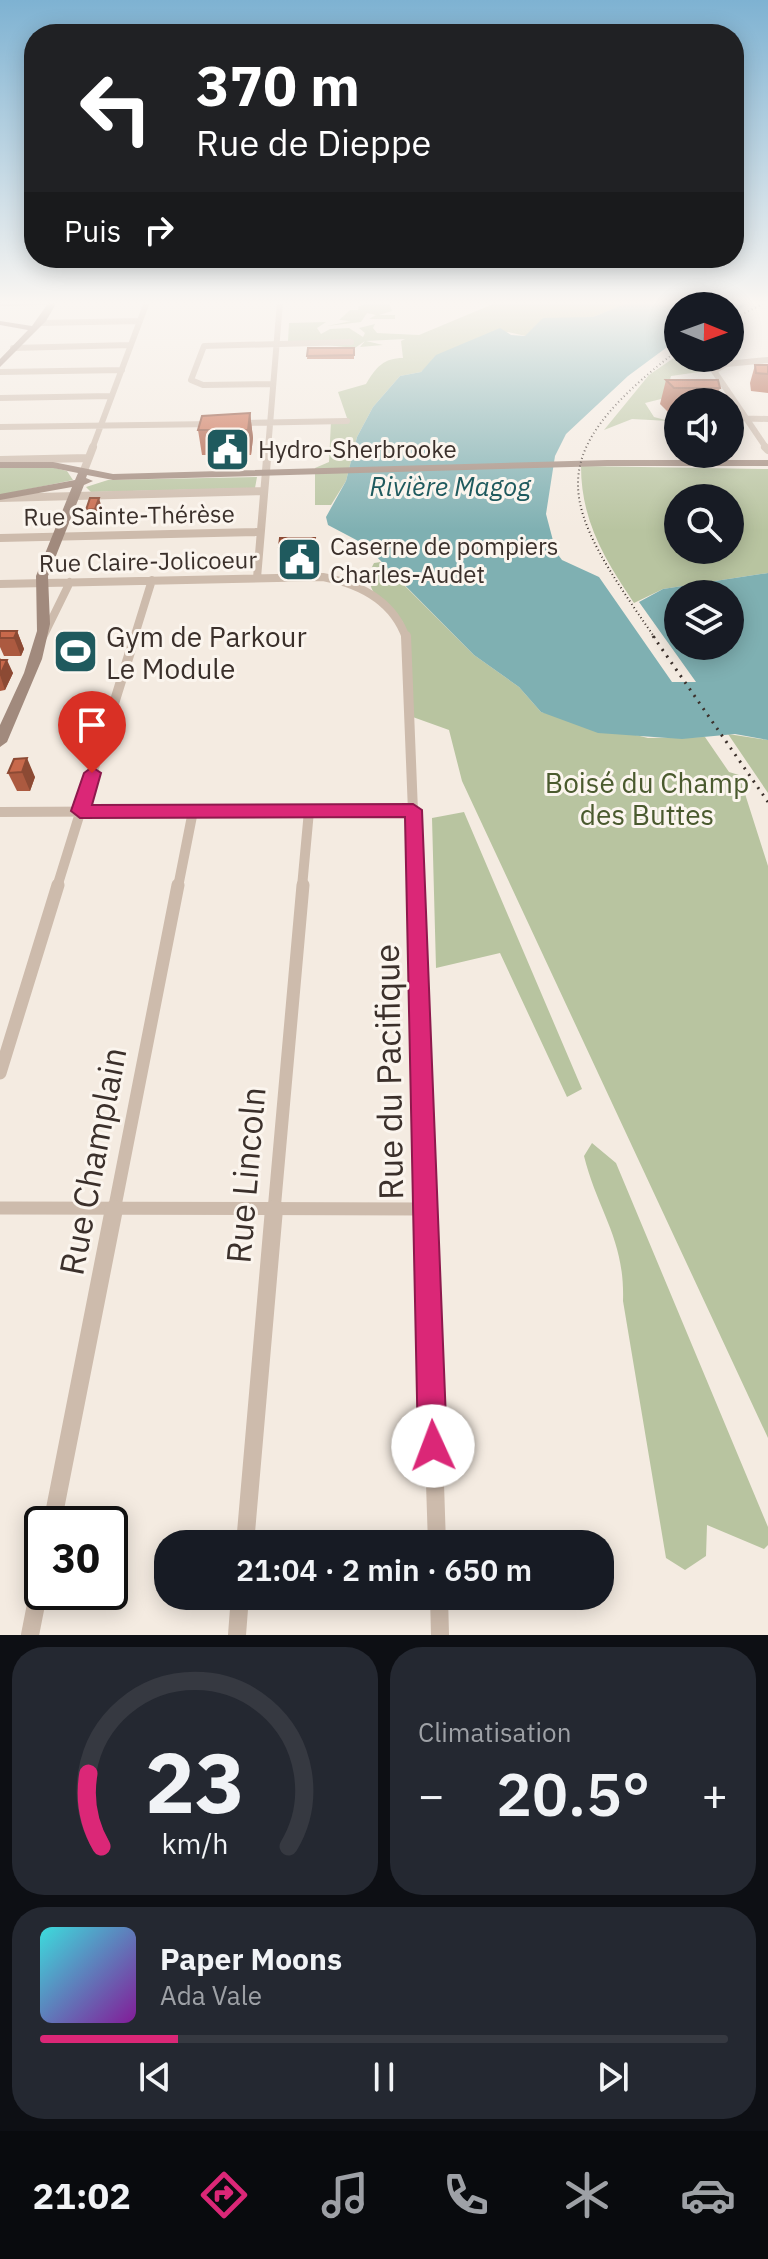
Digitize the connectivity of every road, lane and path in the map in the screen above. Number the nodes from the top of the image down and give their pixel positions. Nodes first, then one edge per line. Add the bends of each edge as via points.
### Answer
1 (118, 378) edge
2 (192, 378) edge
3 (274, 378) edge
4 (718, 378) edge
5 (273, 384) junction
6 (111, 396) junction
7 (0, 398) edge
8 (744, 419) edge
9 (747, 419) junction
10 (768, 419) edge
11 (347, 421) dead end
12 (233, 423) edge
13 (271, 423) junction
14 (218, 424) edge
15 (100, 426) junction
16 (0, 427) edge
17 (768, 450) edge
18 (88, 458) junction
19 (664, 460) edge
20 (744, 461) edge
21 (0, 462) edge
22 (768, 463) edge
23 (82, 478) junction
24 (263, 491) junction
25 (74, 496) junction
26 (0, 497) edge
27 (259, 532) junction
28 (57, 536) junction
29 (0, 538) edge
30 (257, 578) junction
31 (152, 580) junction
32 (70, 582) junction
33 (41, 583) junction
34 (0, 584) edge
35 (387, 604) joint
36 (42, 641) junction
37 (0, 742) edge
38 (413, 810) junction
39 (80, 811) junction
40 (193, 811) junction
41 (309, 811) junction
42 (0, 812) edge
43 (0, 1073) edge
44 (0, 1208) edge
45 (115, 1209) junction
46 (274, 1209) junction
47 (423, 1209) junction
48 (56, 1506) edge
49 (246, 1530) edge
50 (436, 1530) edge
51 (35, 1610) edge
52 (239, 1610) edge
53 (439, 1610) edge
54 (30, 1635) edge
55 (237, 1635) edge
56 (440, 1635) edge

1 - 6 street
2 - 5 street via 203,385
3 - 5 street
4 - 9 street
5 - 13 street
6 - 7 street
6 - 15 street
8 - 9 street
9 - 10 street
9 - 17 street
11 - 13 street
12 - 13 street
13 - 24 street
14 - 15 street
15 - 16 street
15 - 18 street
18 - 21 street
18 - 23 street
19 - 23 main road
20 - 22 main road
21 - 23 main road via 45,464
23 - 25 main road
23 - 26 main road
24 - 25 street
24 - 27 street
25 - 26 street
25 - 28 main road
27 - 28 street, Rue Sainte-Thérèse
27 - 30 street
28 - 29 street, Rue Sainte-Thérèse
28 - 33 main road
30 - 31 street, Rue Claire-Jolicoeur
30 - 35 street, Rue Claire-Jolicoeur via 335,579
31 - 32 street, Rue Claire-Jolicoeur
31 - 39 street
32 - 33 street, Rue Claire-Jolicoeur
32 - 36 street
33 - 34 street, Rue Claire-Jolicoeur
33 - 36 main road
35 - 38 street, Rue du Pacifique via 403,622 408,643
36 - 37 main road
38 - 41 street
38 - 47 street, Rue du Pacifique
39 - 40 street
39 - 42 street
39 - 43 street
40 - 41 street
40 - 45 street, Rue Champlain
41 - 46 street, Rue Lincoln
44 - 45 street
45 - 46 street
45 - 48 street, Rue Champlain
46 - 47 street
46 - 49 street, Rue Lincoln
47 - 50 street, Rue du Pacifique
51 - 54 street
52 - 55 street
53 - 56 street

